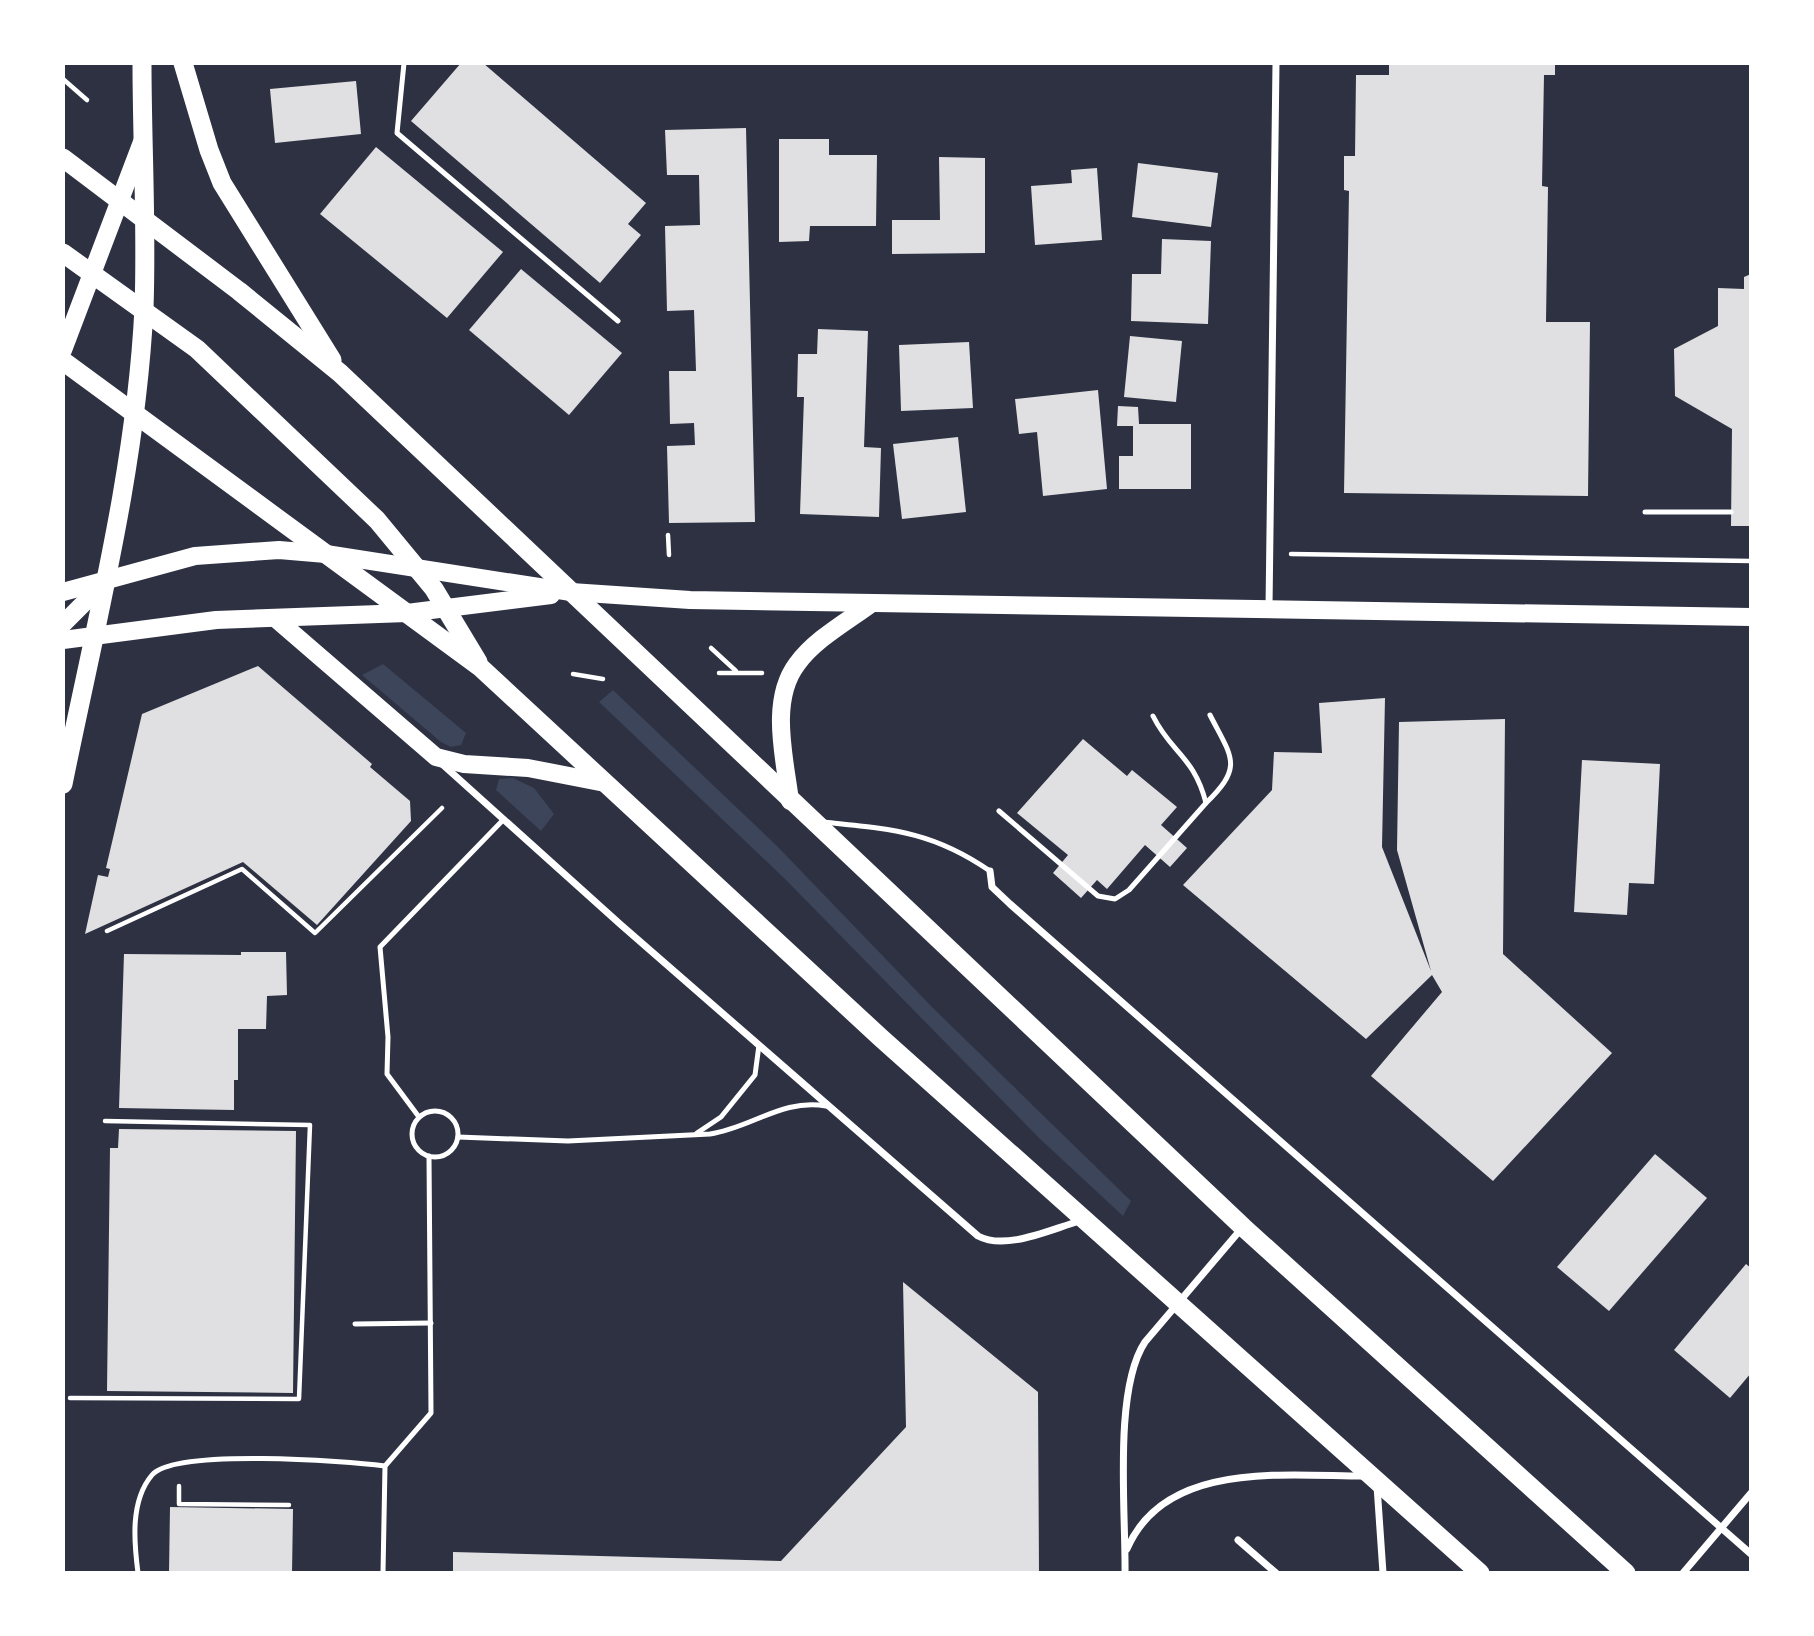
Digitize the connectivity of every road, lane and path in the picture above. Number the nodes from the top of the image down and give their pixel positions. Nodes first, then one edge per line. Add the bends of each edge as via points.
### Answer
1 (142, 63) edge
2 (183, 63) edge
3 (404, 63) edge
4 (1276, 63) edge
5 (63, 79) edge
6 (87, 100) dead end
7 (142, 142) junction
8 (63, 158) edge
9 (120, 200) junction
10 (145, 220) junction
11 (63, 253) edge
12 (92, 272) junction
13 (144, 309) junction
14 (618, 320) dead end
15 (63, 350) edge
16 (63, 361) edge
17 (340, 373) junction
18 (134, 412) junction
19 (1645, 512) dead end
20 (1731, 512) dead end
21 (668, 535) dead end
22 (326, 554) junction
23 (1269, 554) junction
24 (670, 555) dead end
25 (1751, 561) edge
26 (418, 568) junction
27 (108, 578) junction
28 (63, 592) edge
29 (571, 592) junction
30 (872, 603) junction
31 (448, 609) junction
32 (1269, 611) junction
33 (407, 612) junction
34 (1751, 617) edge
35 (275, 618) junction
36 (63, 624) edge
37 (93, 638) junction
38 (63, 640) edge
39 (711, 648) dead end
40 (480, 667) junction
41 (737, 672) junction
42 (719, 673) dead end
43 (766, 673) dead end
44 (573, 674) dead end
45 (603, 679) dead end
46 (1210, 715) dead end
47 (1153, 716) dead end
48 (431, 754) junction
49 (605, 783) junction
50 (63, 784) edge
51 (790, 801) junction
52 (1206, 803) junction
53 (442, 808) dead end
54 (999, 811) dead end
55 (504, 819) junction
56 (813, 821) junction
57 (990, 871) joint
58 (107, 932) dead end
59 (759, 1045) junction
60 (826, 1106) junction
61 (419, 1117) junction
62 (105, 1121) dead end
63 (680, 1136) junction
64 (458, 1137) junction
65 (429, 1156) junction
66 (1084, 1220) junction
67 (1243, 1227) junction
68 (1176, 1304) junction
69 (430, 1323) junction
70 (355, 1324) dead end
71 (70, 1398) dead end
72 (179, 1461) junction
73 (385, 1466) junction
74 (1374, 1478) junction
75 (1751, 1493) edge
76 (289, 1505) dead end
77 (1722, 1528) junction
78 (1238, 1540) dead end
79 (1125, 1552) junction
80 (1751, 1554) edge
81 (138, 1573) edge
82 (383, 1573) edge
83 (1125, 1573) edge
84 (1276, 1573) edge
85 (1383, 1573) edge
86 (1480, 1573) edge
87 (1626, 1573) edge
88 (1682, 1573) edge

1 - 7 highway
2 - 17 highway via 222,183
3 - 14 lane via 397,133
4 - 23 street
5 - 6 path
7 - 9 main road
7 - 10 highway
8 - 9 highway
9 - 10 highway
9 - 12 main road
10 - 13 highway
10 - 17 highway
11 - 12 highway
12 - 13 highway
12 - 15 main road
13 - 18 highway
13 - 26 highway via 197,349 377,520
16 - 18 highway
17 - 29 highway
18 - 22 highway
18 - 27 highway
19 - 20 lane
21 - 24 path
22 - 26 main road
22 - 27 main road via 226,552
22 - 33 highway
23 - 25 path
23 - 32 street
26 - 29 main road
26 - 31 highway
27 - 28 main road
27 - 36 main road
27 - 37 highway
29 - 30 main road via 690,600
29 - 31 main road
29 - 51 highway
30 - 32 main road
30 - 51 main road via 810,650 791,673 781,717
31 - 33 main road
31 - 40 highway
32 - 34 main road
33 - 35 main road
33 - 40 highway
35 - 37 main road via 200,621
35 - 48 main road
37 - 38 main road
37 - 50 highway
39 - 41 path
40 - 49 highway
41 - 42 path
41 - 43 path
44 - 45 path
46 - 52 lane via 1231,766 1228,781
47 - 52 lane via 1166,738 1191,762
48 - 49 main road via 453,762 528,768
48 - 55 street
49 - 66 highway
51 - 56 highway
52 - 54 lane via 1129,890 1115,899 1098,896
53 - 58 path via 315,933 242,869
55 - 59 street
55 - 61 lane via 380,947 387,1074
56 - 57 lane via 922,835
56 - 67 highway
57 - 77 street via 992,887 1010,904
59 - 60 street
59 - 63 lane via 755,1075 727,1111 704,1130
60 - 63 lane via 788,1107 724,1132
60 - 66 street via 984,1240 1007,1241
61 - 64 lane via 431,1111 445,1113 455,1123
61 - 65 lane via 412,1135 416,1146
62 - 71 path via 310,1125 299,1399
63 - 64 lane via 568,1141
64 - 65 lane via 450,1151
65 - 69 lane
66 - 68 highway
67 - 68 street
67 - 87 highway
68 - 74 highway
68 - 79 street via 1138,1352 1129,1387
69 - 70 lane
69 - 73 lane via 431,1413
72 - 73 lane via 325,1459
72 - 76 path via 179,1504
72 - 81 lane via 153,1473 140,1497 134,1538
73 - 82 lane
74 - 79 street via 1254,1476 1204,1484 1160,1509 1135,1534
74 - 85 street
74 - 86 highway
75 - 77 street
77 - 80 street
77 - 88 street
78 - 84 street
79 - 83 street

